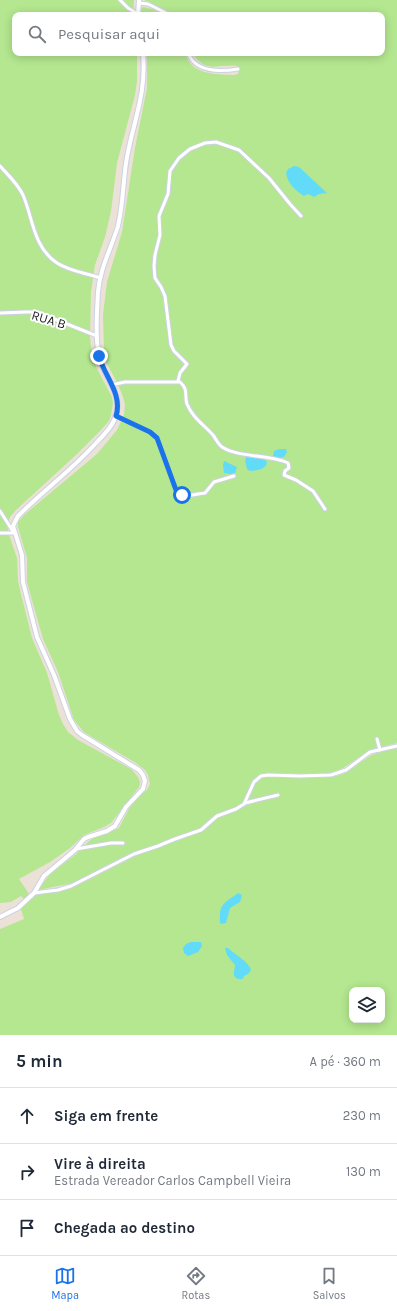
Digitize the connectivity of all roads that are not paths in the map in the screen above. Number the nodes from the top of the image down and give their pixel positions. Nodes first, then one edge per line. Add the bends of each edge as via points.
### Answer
1 (120, 0) edge
2 (139, 1) edge
3 (134, 12) edge
4 (138, 12) edge
5 (164, 12) edge
6 (143, 56) edge
7 (190, 56) edge
8 (238, 68) dead end
9 (0, 166) edge
10 (301, 216) dead end
11 (100, 278) junction
12 (0, 313) edge
13 (97, 336) junction
14 (178, 381) junction
15 (111, 385) junction
16 (116, 416) junction
17 (234, 476) dead end
18 (325, 509) dead end
19 (0, 511) edge
20 (0, 533) edge
21 (15, 534) junction
22 (377, 739) dead end
23 (397, 746) edge
24 (380, 750) junction
25 (278, 795) dead end
26 (245, 804) junction
27 (123, 843) dead end
28 (76, 849) junction
29 (32, 894) junction
30 (0, 918) edge

1 - 3 street
2 - 4 street
2 - 5 street
6 - 11 street via 141,101 126,163 120,216
7 - 8 street via 200,67 221,70
9 - 11 street via 23,194 37,238 46,253 65,267
10 - 14 street via 269,178 239,150 216,142 204,143 186,151 176,161 170,171 168,194 159,216 160,235 154,266 155,278 162,286 165,296 171,345 187,364
11 - 13 street
12 - 13 street, RUA B via 37,312
13 - 15 street via 101,363
14 - 15 street via 125,382
14 - 18 street via 186,389 189,408 220,446 288,463 289,468 284,475 313,491
15 - 16 street via 118,401
16 - 17 street via 154,435 160,444 176,490 182,495 206,492 214,482
16 - 21 street via 88,452 18,516 13,526
19 - 21 street
20 - 21 street
21 - 28 street via 22,555 23,582 35,630 70,719 77,731 136,768 142,773 145,781 143,789 126,807 115,826 88,837
22 - 24 street
23 - 24 street
24 - 26 street via 370,752 346,770 331,775 261,776 254,782
25 - 26 street
26 - 29 street via 218,816 197,832 134,854 71,886
27 - 28 street
28 - 29 street via 44,876
29 - 30 street via 17,909

